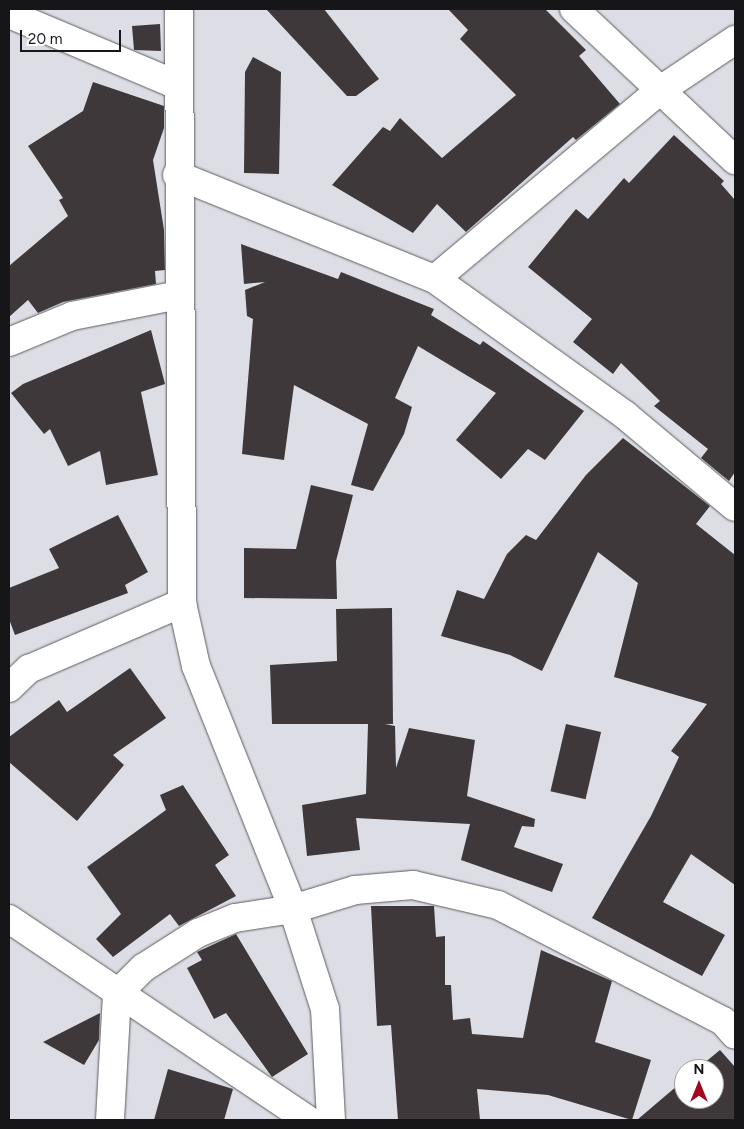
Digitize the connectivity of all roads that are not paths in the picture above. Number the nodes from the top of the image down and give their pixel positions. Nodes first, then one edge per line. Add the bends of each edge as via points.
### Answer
1 (179, 9) edge
2 (574, 9) edge
3 (9, 14) edge
4 (735, 40) edge
5 (177, 85) junction
6 (659, 91) junction
7 (735, 160) edge
8 (177, 175) junction
9 (435, 279) junction
10 (178, 295) junction
11 (9, 342) edge
12 (735, 507) edge
13 (182, 604) junction
14 (9, 688) edge
15 (293, 909) junction
16 (9, 919) edge
17 (117, 994) junction
18 (735, 1035) edge
19 (110, 1120) edge
20 (308, 1120) edge
21 (331, 1120) edge

1 - 5 street
2 - 6 street
3 - 5 street
4 - 6 street
5 - 8 street
6 - 7 street
6 - 9 street
8 - 9 street
8 - 10 street
9 - 12 street via 625,415
10 - 11 street via 72,316
10 - 13 street
13 - 14 street via 29,669
13 - 15 street via 196,666
15 - 17 street via 235,918 198,933 143,968
15 - 18 street via 355,890 413,885 498,905 723,1021
15 - 21 street via 325,1009
16 - 17 street
17 - 19 street
17 - 20 street

